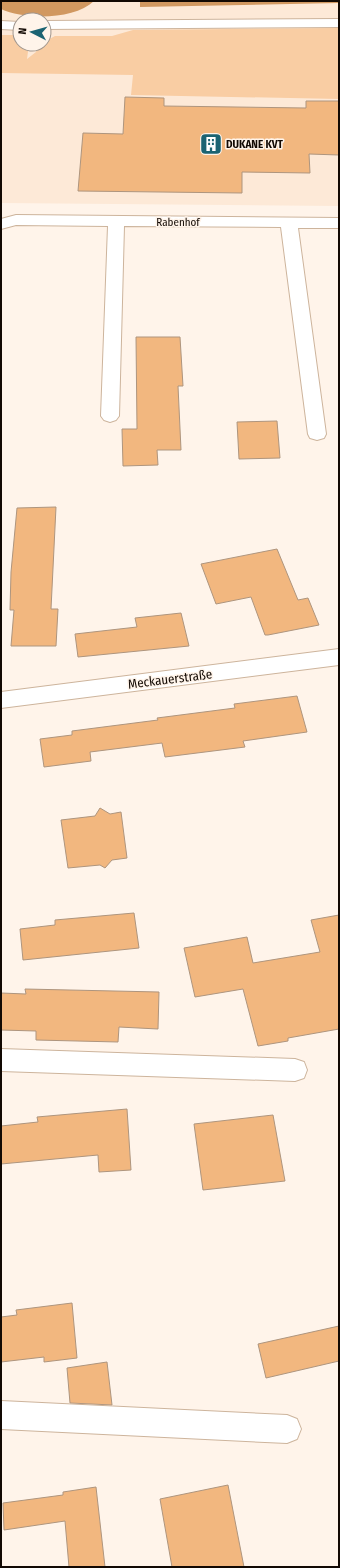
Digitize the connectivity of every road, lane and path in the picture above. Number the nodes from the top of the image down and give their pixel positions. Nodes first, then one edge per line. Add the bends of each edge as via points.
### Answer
1 (339, 23) edge
2 (1, 25) edge
3 (12, 26) edge
4 (52, 26) edge
5 (6, 220) edge
6 (116, 221) junction
7 (289, 222) junction
8 (339, 223) edge
9 (110, 416) dead end
10 (317, 434) dead end
11 (339, 657) edge
12 (1, 700) edge
13 (1, 1060) edge
14 (295, 1070) dead end
15 (1, 1416) edge
16 (287, 1429) dead end

1 - 4 street
2 - 3 street
5 - 6 street, Rabenhof
6 - 7 street, Rabenhof
6 - 9 street
7 - 8 street, Rabenhof
7 - 10 street
11 - 12 street, Meckauerstraße
13 - 14 street
15 - 16 street

